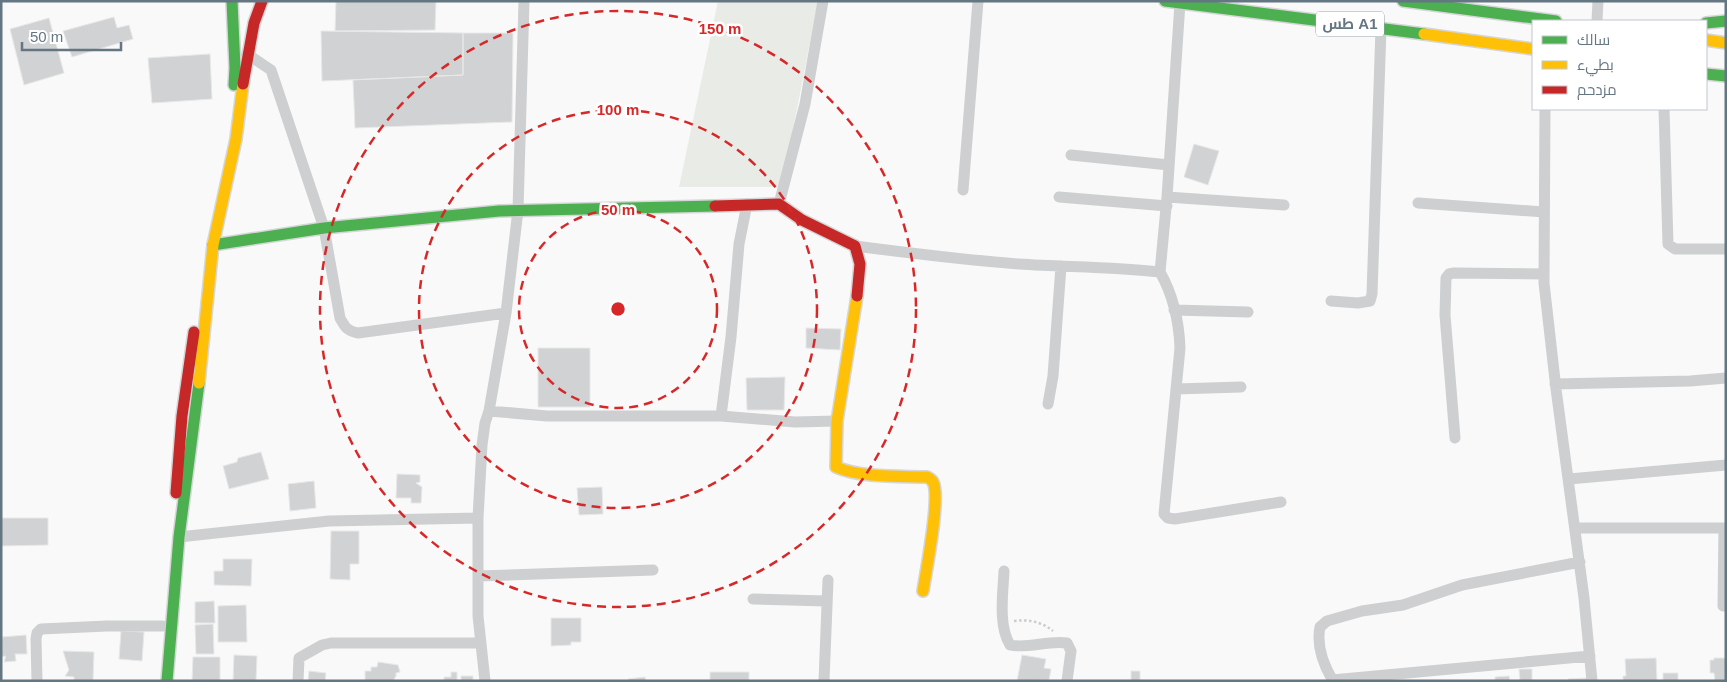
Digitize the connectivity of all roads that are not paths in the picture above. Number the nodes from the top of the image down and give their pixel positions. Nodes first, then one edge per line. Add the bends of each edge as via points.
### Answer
1 (232, 1) edge
2 (262, 1) edge
3 (524, 1) edge
4 (823, 1) edge
5 (978, 1) edge
6 (1166, 1) edge
7 (1403, 1) edge
8 (1598, 1) edge
9 (1180, 3) junction
10 (1548, 20) edge
11 (1597, 20) edge
12 (1726, 21) edge
13 (1707, 23) edge
14 (1382, 28) junction
15 (1707, 40) edge
16 (1726, 42) edge
17 (1515, 47) junction
18 (1532, 49) edge
19 (247, 54) junction
20 (1532, 59) edge
21 (1707, 74) edge
22 (1726, 76) edge
23 (1664, 110) edge
24 (1547, 111) edge
25 (1071, 155) dead end
26 (1169, 165) junction
27 (963, 190) dead end
28 (1059, 197) dead end
29 (1167, 202) junction
30 (1418, 203) dead end
31 (747, 204) junction
32 (779, 204) junction
33 (1284, 205) dead end
34 (518, 210) junction
35 (1544, 212) junction
36 (324, 228) junction
37 (213, 246) junction
38 (855, 246) junction
39 (1726, 249) edge
40 (1061, 266) junction
41 (1160, 272) junction
42 (1544, 274) junction
43 (1331, 302) dead end
44 (1174, 310) junction
45 (1248, 312) dead end
46 (506, 313) junction
47 (1726, 378) edge
48 (1555, 384) junction
49 (1241, 387) dead end
50 (1176, 389) junction
51 (1048, 404) dead end
52 (489, 411) junction
53 (721, 416) junction
54 (837, 422) junction
55 (1455, 438) dead end
56 (1726, 465) edge
57 (1569, 479) junction
58 (1281, 502) dead end
59 (478, 518) junction
60 (1575, 528) junction
61 (1725, 528) edge
62 (179, 537) junction
63 (1580, 562) junction
64 (653, 570) dead end
65 (1004, 572) dead end
66 (478, 576) junction
67 (828, 580) dead end
68 (923, 591) dead end
69 (753, 599) dead end
70 (826, 601) junction
71 (1723, 606) dead end
72 (163, 626) junction
73 (481, 643) junction
74 (1590, 656) junction
75 (1333, 680) edge
76 (37, 681) edge
77 (159, 681) edge
78 (167, 681) edge
79 (298, 681) edge
80 (485, 681) edge
81 (824, 681) edge
82 (1067, 681) edge
83 (1592, 681) edge

1 - 72 main road via 235,68 232,116 202,280 182,416
2 - 19 main road
3 - 34 street
4 - 32 street via 805,104
5 - 27 street
6 - 9 main road, طس A1
7 - 10 main road, طس A1
8 - 11 street
9 - 14 main road, طس A1
9 - 26 street
12 - 13 main road
14 - 17 main road, طس A1
14 - 43 street via 1372,294 1370,300 1358,303
15 - 16 main road
17 - 18 main road, طس A1
17 - 20 street
19 - 36 street via 271,70
19 - 37 main road via 236,139
21 - 22 main road
23 - 39 street via 1668,244 1675,249
24 - 35 street
25 - 26 street
26 - 29 street
28 - 29 street
29 - 33 street
29 - 41 street
30 - 35 street
31 - 32 main road
31 - 34 main road
31 - 53 street via 739,244
32 - 38 main road via 802,220
34 - 36 main road
34 - 46 street
35 - 42 street
36 - 37 main road
36 - 46 street via 340,318 350,332
37 - 62 main road
38 - 40 street
38 - 54 main road via 860,276
40 - 41 street
40 - 51 street
41 - 44 street via 1169,288
42 - 48 street
42 - 55 street via 1454,273 1446,278 1445,315
44 - 45 street
44 - 50 street via 1180,348
46 - 52 street
47 - 48 street
48 - 57 street
49 - 50 street
50 - 58 street via 1164,514 1175,519
52 - 53 street via 547,416
52 - 59 street via 482,445
53 - 54 street
54 - 68 main road via 836,464 839,469 927,477 933,483 934,505
56 - 57 street
57 - 60 street
59 - 62 street via 329,521
59 - 66 street
60 - 61 street
60 - 63 street
61 - 71 street
62 - 78 main road
63 - 74 street
63 - 75 street via 1462,585 1403,605 1362,611 1327,621 1320,627 1318,641
64 - 66 street
65 - 82 street via 1006,639 1010,645 1016,646 1067,643 1071,651
66 - 73 street
67 - 70 street
69 - 70 street
70 - 81 street
72 - 76 street via 40,629 36,639
72 - 77 main road
73 - 79 street via 331,643 299,658
73 - 80 street
74 - 75 street
74 - 83 street

